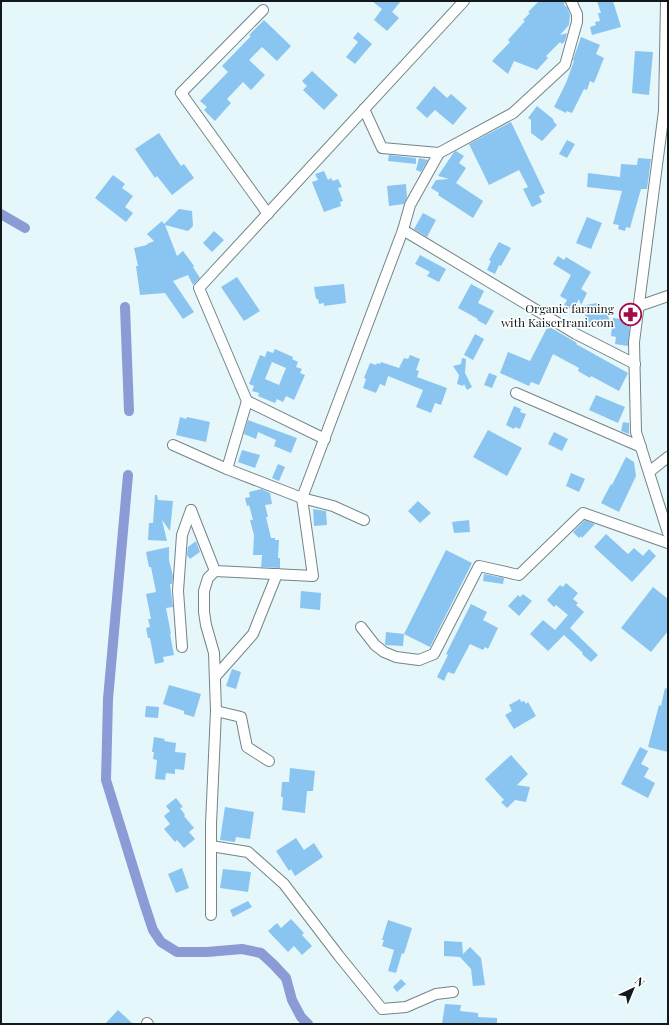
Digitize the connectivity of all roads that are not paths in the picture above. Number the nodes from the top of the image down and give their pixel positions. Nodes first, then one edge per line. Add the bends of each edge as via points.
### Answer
1 (464, 1) edge
2 (571, 1) edge
3 (666, 1) edge
4 (263, 10) dead end
5 (364, 109) junction
6 (439, 153) junction
7 (268, 214) junction
8 (403, 230) junction
9 (668, 296) edge
10 (639, 306) junction
11 (635, 364) junction
12 (516, 393) dead end
13 (247, 401) junction
14 (325, 439) junction
15 (173, 445) dead end
16 (641, 448) junction
17 (668, 457) edge
18 (227, 469) junction
19 (649, 472) junction
20 (302, 498) junction
21 (364, 520) dead end
22 (668, 533) edge
23 (668, 543) edge
24 (215, 571) junction
25 (277, 574) junction
26 (361, 627) dead end
27 (182, 647) dead end
28 (215, 677) junction
29 (216, 711) junction
30 (269, 761) dead end
31 (211, 846) junction
32 (211, 915) dead end
33 (453, 992) dead end

1 - 5 street
2 - 6 street via 577,14 577,22 565,65 513,113
3 - 10 street via 664,111
4 - 7 street via 181,93
5 - 6 street via 382,148
5 - 7 street
6 - 8 street via 410,205
7 - 13 street via 199,288
8 - 11 street via 576,334
8 - 14 street
9 - 10 street
10 - 11 street via 634,342
11 - 16 street via 636,432
12 - 16 street
13 - 14 street
13 - 18 street
14 - 20 street
15 - 18 street
16 - 19 street
17 - 19 street
18 - 20 street
19 - 22 street
20 - 21 street via 333,506
20 - 25 street via 313,576
23 - 26 street via 583,513 519,575 479,566 434,654 419,660 396,657 375,645
24 - 25 street
24 - 27 street via 192,510 182,535 178,591
24 - 28 street via 208,578 204,592 204,612 214,653
25 - 28 street via 253,634
28 - 29 street
29 - 30 street via 241,717 247,747
29 - 31 street
31 - 32 street
31 - 33 street via 248,852 284,884 382,1009 406,1007 436,994

